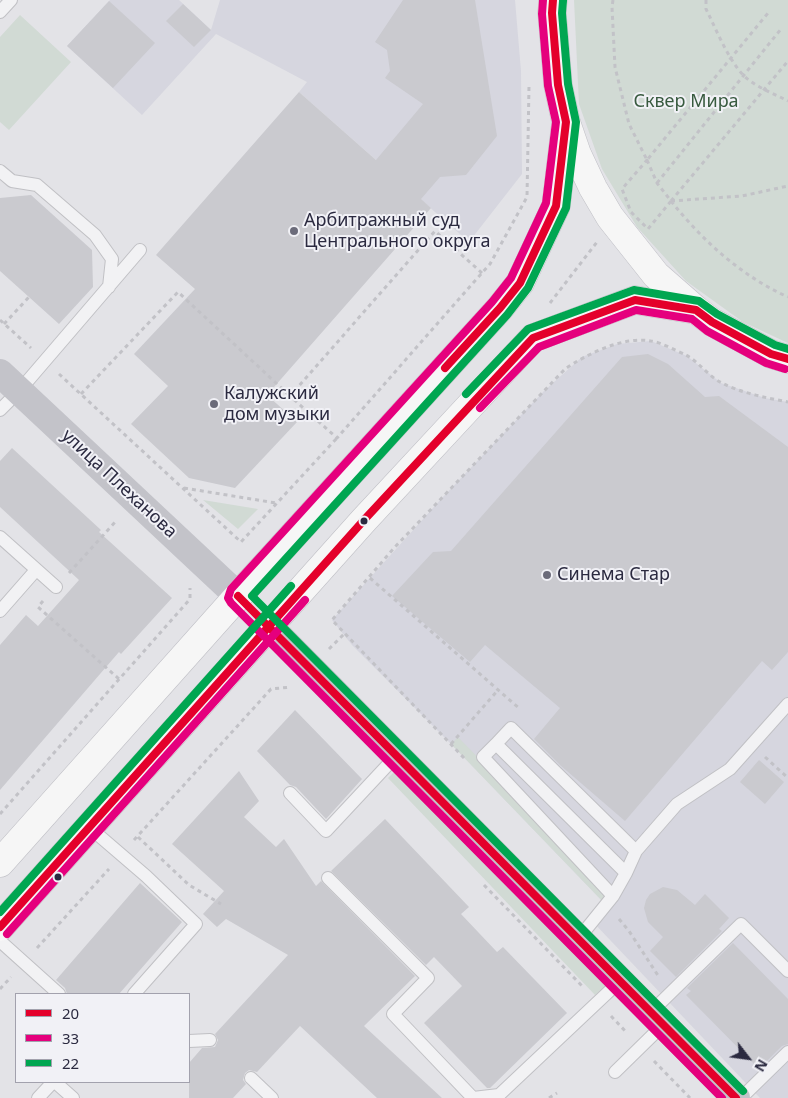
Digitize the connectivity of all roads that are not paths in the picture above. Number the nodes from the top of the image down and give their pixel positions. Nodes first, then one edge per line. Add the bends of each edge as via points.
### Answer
1 (11, 0) edge
2 (554, 0) edge
3 (0, 12) edge
4 (566, 122) junction
5 (0, 170) edge
6 (140, 250) dead end
7 (109, 287) junction
8 (696, 310) junction
9 (788, 359) edge
10 (10, 382) edge
11 (0, 410) edge
12 (0, 537) edge
13 (36, 570) junction
14 (56, 587) road end
15 (238, 596) junction
16 (0, 611) edge
17 (268, 626) junction
18 (788, 704) edge
19 (496, 744) junction
20 (397, 755) junction
21 (290, 793) dead end
22 (89, 828) junction
23 (636, 852) junction
24 (0, 863) edge
25 (626, 873) junction
26 (328, 878) dead end
27 (613, 896) junction
28 (0, 927) edge
29 (578, 938) junction
30 (0, 941) edge
31 (788, 971) edge
32 (620, 981) junction
33 (58, 993) edge
34 (135, 993) edge
35 (657, 1018) junction
36 (210, 1040) dead end
37 (190, 1041) edge
38 (788, 1052) edge
39 (615, 1072) dead end
40 (251, 1078) dead end
41 (53, 1083) edge
42 (55, 1083) edge
43 (38, 1098) edge
44 (73, 1098) edge
45 (272, 1098) edge
46 (736, 1098) edge
47 (741, 1098) edge

1 - 3 lane
2 - 4 main road via 552,14 558,85
4 - 8 main road via 577,154 610,217 656,275
4 - 15 main road via 556,206 520,283
5 - 7 lane via 12,182 37,185 95,235 112,259
6 - 7 lane
7 - 10 lane via 45,361
8 - 9 main road via 771,354
8 - 17 main road via 635,300 533,338
10 - 11 lane
10 - 15 main road, улица Плеханова
12 - 13 lane
13 - 14 lane
13 - 16 lane
15 - 17 main road
15 - 24 main road
17 - 20 main road
17 - 22 main road
18 - 23 lane via 730,769 677,804
19 - 23 lane via 511,728
19 - 25 lane
19 - 27 lane via 483,757
20 - 21 lane via 326,831
20 - 29 main road
22 - 28 main road
22 - 34 lane via 196,924
23 - 25 lane
25 - 27 lane
26 - 32 lane via 428,978 393,1014 473,1098 499,1095
27 - 29 lane
29 - 32 main road
30 - 33 lane
31 - 35 lane via 741,924
32 - 35 main road
35 - 39 lane via 641,1047
35 - 46 main road
36 - 37 lane
38 - 47 lane
40 - 45 lane
41 - 43 lane
42 - 44 lane

